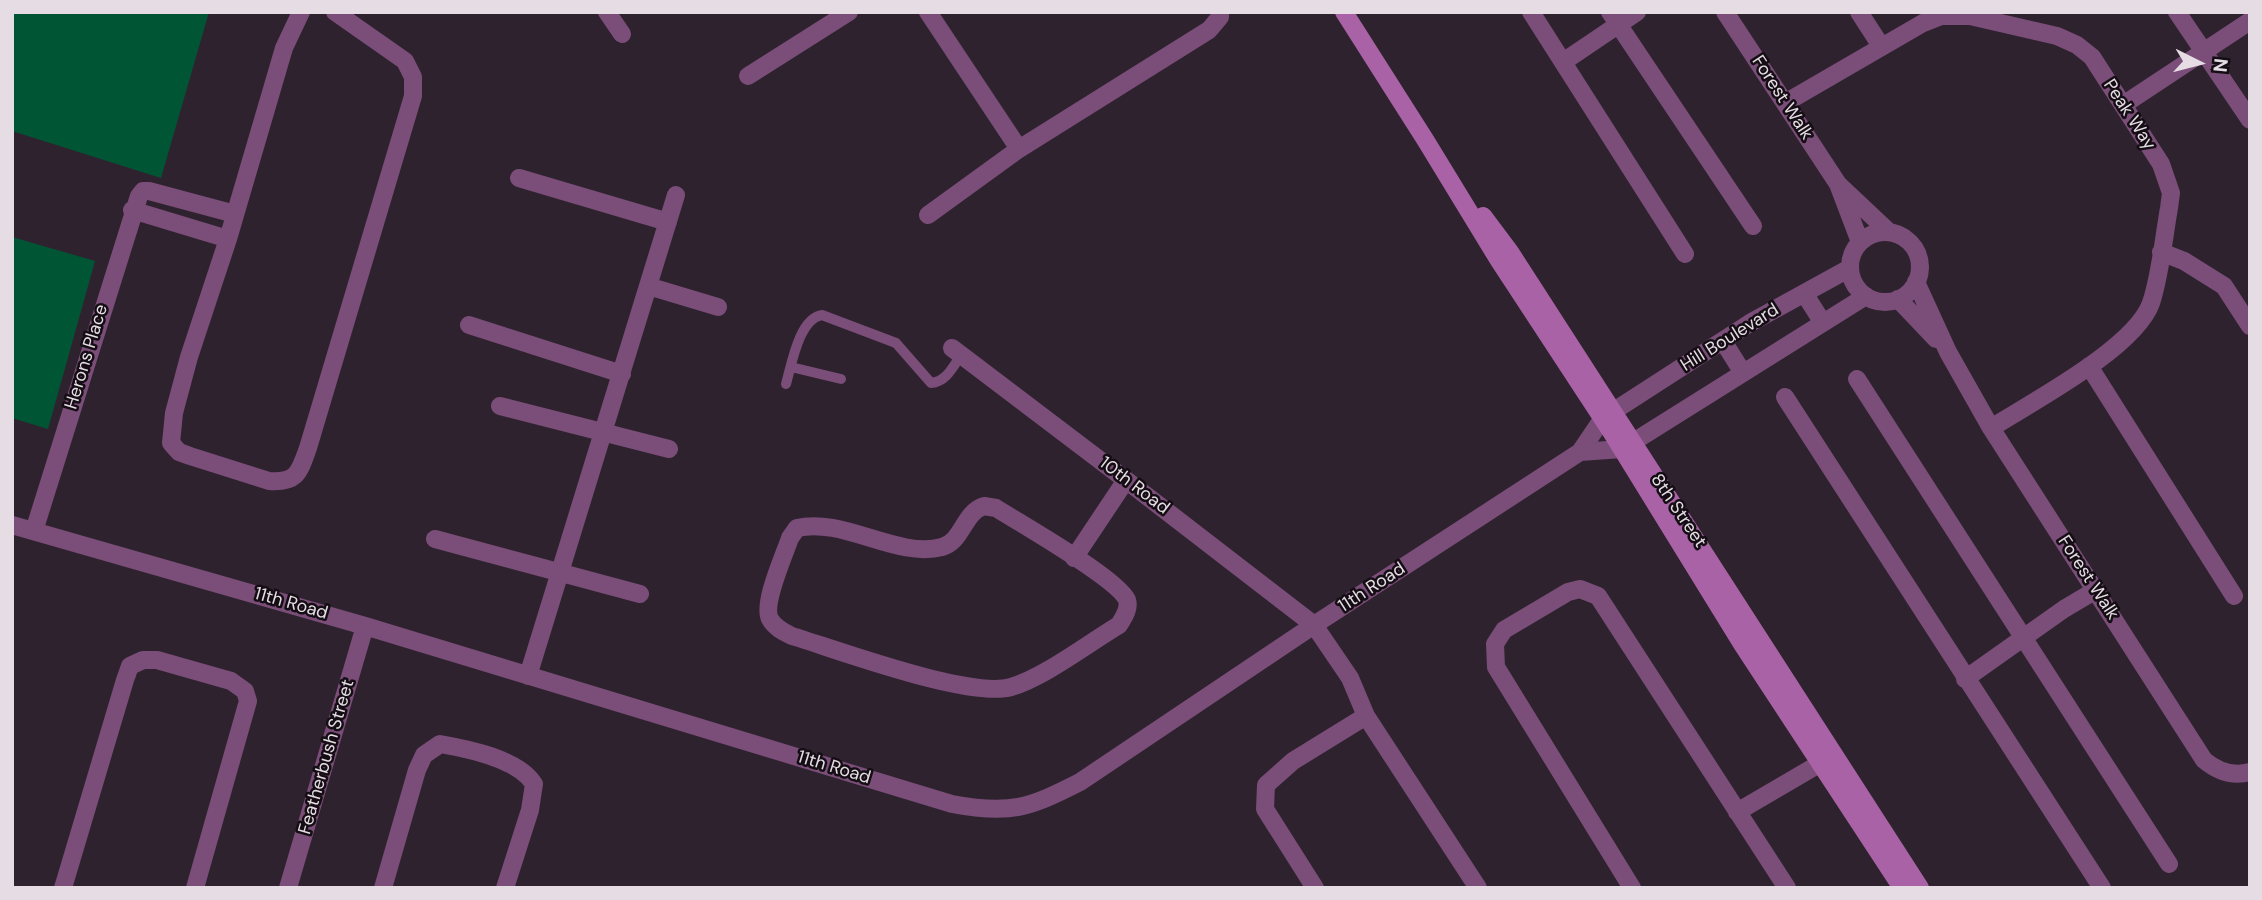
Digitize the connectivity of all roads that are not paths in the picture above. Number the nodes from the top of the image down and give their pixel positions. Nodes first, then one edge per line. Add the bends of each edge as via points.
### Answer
1 (301, 12) edge
2 (335, 12) edge
3 (607, 12) edge
4 (849, 12) edge
5 (928, 12) edge
6 (1220, 12) edge
7 (1344, 12) edge
8 (1531, 12) edge
9 (1637, 12) edge
10 (1725, 12) edge
11 (1859, 12) edge
12 (2178, 12) edge
13 (1995, 17) edge
14 (1614, 18) edge
15 (2250, 22) edge
16 (622, 34) dead end
17 (1881, 46) junction
18 (2202, 51) junction
19 (1563, 62) junction
20 (748, 76) dead end
21 (1785, 103) junction
22 (2123, 105) junction
23 (2250, 120) edge
24 (1019, 149) junction
25 (519, 178) dead end
26 (1838, 184) junction
27 (676, 195) dead end
28 (132, 210) junction
29 (235, 214) junction
30 (928, 215) dead end
31 (668, 222) junction
32 (1753, 226) dead end
33 (1889, 232) junction
34 (228, 239) junction
35 (1860, 242) junction
36 (2161, 252) junction
37 (1685, 254) dead end
38 (1850, 268) junction
39 (1916, 282) junction
40 (648, 286) junction
41 (1804, 293) junction
42 (1866, 296) junction
43 (1898, 299) junction
44 (718, 307) dead end
45 (1823, 323) junction
46 (469, 325) dead end
47 (2250, 326) edge
48 (1723, 341) junction
49 (956, 352) joint
50 (1948, 352) junction
51 (2089, 366) junction
52 (791, 367) junction
53 (1743, 373) junction
54 (622, 374) junction
55 (841, 379) dead end
56 (1857, 379) dead end
57 (786, 384) dead end
58 (1785, 397) dead end
59 (500, 405) dead end
60 (1608, 415) junction
61 (1992, 428) junction
62 (604, 432) junction
63 (1627, 446) junction
64 (669, 449) dead end
65 (1580, 452) junction
66 (1126, 480) junction
67 (12, 525) edge
68 (34, 531) junction
69 (435, 539) dead end
70 (1073, 558) junction
71 (561, 573) junction
72 (2096, 590) junction
73 (640, 594) dead end
74 (2234, 596) dead end
75 (1314, 625) junction
76 (365, 626) junction
77 (2024, 638) junction
78 (528, 676) junction
79 (1965, 679) junction
80 (1366, 716) junction
81 (1836, 755) junction
82 (1819, 763) junction
83 (2250, 772) edge
84 (1737, 812) junction
85 (2169, 864) dead end
86 (64, 888) edge
87 (195, 888) edge
88 (288, 888) edge
89 (383, 888) edge
90 (506, 888) edge
91 (1315, 888) edge
92 (1478, 888) edge
93 (1632, 888) edge
94 (1787, 888) edge
95 (1902, 888) edge
96 (1920, 888) edge
97 (2102, 888) edge

1 - 29 street via 284,48
2 - 34 street via 405,61 413,77 413,96 307,448 291,480 268,481 179,452 171,443 189,357
3 - 16 street
4 - 20 street
5 - 24 street
6 - 24 street via 1209,30
7 - 60 street, 8th Street via 1497,259
8 - 19 street
9 - 14 street
10 - 21 street, Forest Walk
11 - 17 street
12 - 18 street
13 - 17 street, Peak Way via 1941,16
13 - 22 street, Peak Way via 2077,45 2091,57
14 - 19 street
14 - 32 street
15 - 18 street
17 - 21 street, Peak Way
18 - 22 street
18 - 23 street
19 - 37 street
21 - 26 street, Forest Walk
22 - 36 street, Peak Way via 2168,180 2170,200
24 - 30 street
25 - 31 street
26 - 33 street, Forest Walk
26 - 35 street, Forest Walk
27 - 31 street
28 - 29 street, Herons Place via 139,195 149,191
28 - 34 street
28 - 68 street, Herons Place
29 - 34 street
31 - 40 street
33 - 35 street via 1878,232
33 - 39 street via 1909,241 1916,250
35 - 38 street
36 - 47 street via 2224,286
36 - 51 street, Peak Way via 2151,303 2143,318
38 - 41 street, Hill Boulevard
38 - 42 street via 1852,279
39 - 43 street
39 - 50 street, Forest Walk
40 - 44 street
40 - 54 street
41 - 45 street
41 - 48 street, Hill Boulevard
42 - 43 street via 1877,301
42 - 45 street, Hill Boulevard
43 - 50 street, Forest Walk
45 - 53 street, Hill Boulevard
46 - 54 street
48 - 53 street
48 - 60 street, Hill Boulevard
49 - 52 lane via 946,377 931,383 896,343 822,315 803,328
49 - 66 street, 10th Road
50 - 61 street, Forest Walk
51 - 61 street, Peak Way
51 - 74 street
52 - 55 lane
52 - 57 lane
53 - 63 street, Hill Boulevard
54 - 62 street
56 - 77 street
58 - 79 street
59 - 62 street
60 - 63 street, 8th Street
60 - 65 street, 11th Road
61 - 72 street, Forest Walk
62 - 64 street
62 - 71 street
63 - 65 street, 11th Road
63 - 81 street, 8th Street
63 - 82 street, 8th Street
65 - 75 street, 11th Road
66 - 70 street
66 - 75 street, 10th Road
67 - 68 street, 11th Road
68 - 76 street, 11th Road
69 - 71 street
70 - 70 street via 1112,582 1128,602 1128,611 1119,625 1026,682 1008,688 979,688 923,676 792,636 770,619 767,607 790,538 797,528 807,526 904,547 942,547 957,536 974,509 990,506
71 - 73 street
71 - 78 street
72 - 77 street
72 - 83 street, Forest Walk via 2204,760 2229,773
75 - 78 street, 11th Road via 1080,782 1045,800 1000,811 953,804
75 - 80 street, 10th Road via 1350,678
76 - 78 street, 11th Road
76 - 88 street, Featherbush Street
77 - 79 street
77 - 85 street
79 - 97 street
80 - 91 street via 1293,761 1266,785 1265,809
80 - 92 street, 10th Road
81 - 82 street
81 - 96 street, 8th Street
82 - 84 street
82 - 95 street, 8th Street
84 - 93 street via 1598,596 1580,590 1568,592 1504,630 1495,644 1496,667
84 - 94 street
86 - 87 street via 130,666 157,660 231,681 248,701
89 - 90 street via 417,770 424,755 440,744 512,764 534,784

